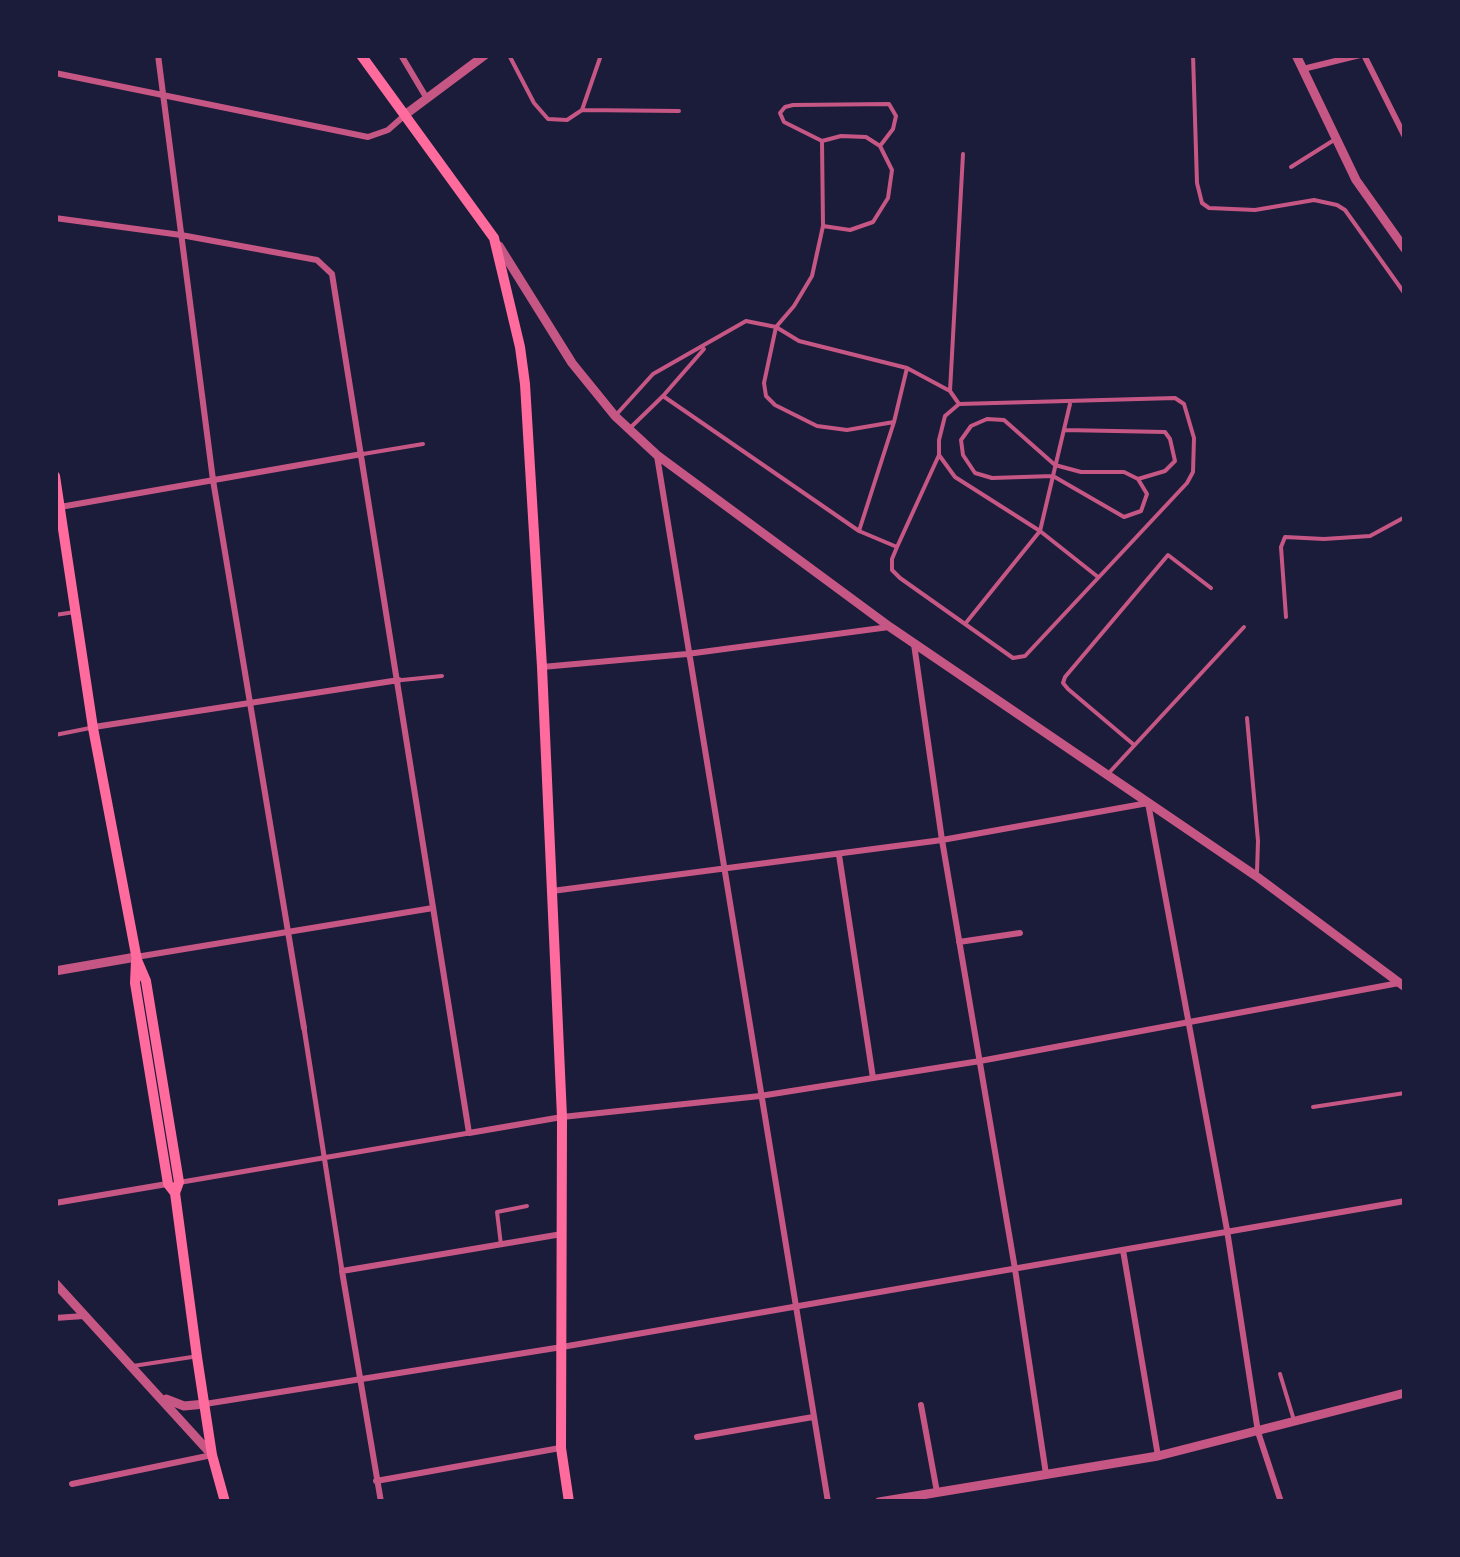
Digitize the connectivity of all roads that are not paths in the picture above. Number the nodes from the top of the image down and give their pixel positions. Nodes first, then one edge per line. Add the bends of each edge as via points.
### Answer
1 (158, 55) edge
2 (361, 55) edge
3 (402, 55) edge
4 (484, 55) edge
5 (508, 55) edge
6 (602, 55) edge
7 (1193, 55) edge
8 (1296, 55) edge
9 (1362, 55) edge
10 (1302, 70) junction
11 (55, 73) edge
12 (164, 93) junction
13 (426, 97) junction
14 (582, 110) junction
15 (679, 111) dead end
16 (406, 114) junction
17 (1405, 137) edge
18 (1334, 140) junction
19 (822, 141) junction
20 (880, 146) junction
21 (963, 154) dead end
22 (1292, 168) dead end
23 (55, 218) edge
24 (823, 226) junction
25 (182, 235) junction
26 (494, 238) junction
27 (1405, 250) edge
28 (1405, 294) edge
29 (776, 327) junction
30 (704, 347) junction
31 (907, 368) junction
32 (950, 391) junction
33 (663, 396) junction
34 (1070, 402) junction
35 (959, 404) junction
36 (616, 416) junction
37 (894, 422) junction
38 (629, 428) junction
39 (1064, 430) junction
40 (422, 444) dead end
41 (362, 454) junction
42 (656, 455) junction
43 (939, 455) junction
44 (1055, 465) junction
45 (55, 476) edge
46 (1054, 476) junction
47 (1138, 478) junction
48 (213, 480) junction
49 (60, 506) junction
50 (1405, 516) edge
51 (859, 531) junction
52 (1040, 531) junction
53 (896, 547) junction
54 (1098, 577) junction
55 (1211, 588) dead end
56 (76, 612) junction
57 (55, 616) edge
58 (1286, 617) dead end
59 (965, 624) junction
60 (890, 626) junction
61 (1244, 627) dead end
62 (914, 643) junction
63 (688, 654) junction
64 (542, 667) junction
65 (442, 676) dead end
66 (399, 680) junction
67 (250, 704) junction
68 (1247, 718) dead end
69 (93, 728) junction
70 (55, 735) edge
71 (1133, 744) junction
72 (1107, 775) junction
73 (1148, 803) junction
74 (942, 840) junction
75 (839, 855) junction
76 (723, 871) junction
77 (1256, 876) junction
78 (551, 891) junction
79 (434, 908) junction
80 (286, 932) junction
81 (1020, 934) dead end
82 (959, 942) junction
83 (136, 959) junction
84 (55, 971) edge
85 (1403, 985) edge
86 (1189, 1020) junction
87 (304, 1028) joint
88 (980, 1061) junction
89 (873, 1078) junction
90 (1405, 1093) edge
91 (760, 1096) junction
92 (1313, 1107) dead end
93 (562, 1117) junction
94 (469, 1133) junction
95 (324, 1158) junction
96 (174, 1186) junction
97 (1405, 1201) edge
98 (55, 1203) edge
99 (526, 1206) dead end
100 (1226, 1230) junction
101 (563, 1234) junction
102 (500, 1244) junction
103 (1124, 1250) junction
104 (1015, 1269) junction
105 (342, 1271) junction
106 (55, 1284) edge
107 (796, 1305) junction
108 (85, 1316) junction
109 (55, 1318) edge
110 (562, 1347) junction
111 (197, 1357) junction
112 (131, 1367) junction
113 (1280, 1374) dead end
114 (359, 1379) junction
115 (155, 1393) junction
116 (1405, 1393) edge
117 (205, 1404) junction
118 (921, 1405) dead end
119 (813, 1416) junction
120 (1294, 1422) junction
121 (1258, 1432) junction
122 (698, 1437) dead end
123 (562, 1448) junction
124 (212, 1455) junction
125 (1158, 1456) junction
126 (1046, 1474) junction
127 (376, 1481) junction
128 (72, 1484) dead end
129 (937, 1492) junction
130 (224, 1502) edge
131 (381, 1502) edge
132 (570, 1502) edge
133 (828, 1502) edge
134 (879, 1502) edge
135 (1281, 1502) edge

1 - 12 street
2 - 16 main road
3 - 13 street
4 - 13 street
5 - 14 lane via 548,118 566,120
6 - 14 lane
7 - 28 lane via 1202,203 1256,210 1314,200 1337,204
8 - 10 street
9 - 10 street
9 - 17 street
10 - 18 street
11 - 12 street
12 - 16 street via 368,138
12 - 25 street
13 - 16 street
14 - 15 lane
16 - 26 main road
18 - 22 lane
18 - 27 street
19 - 20 lane via 866,137
19 - 20 lane via 784,122 780,113 793,105 889,104 894,129
19 - 24 lane
20 - 24 lane via 892,170 888,198 873,222 850,230
21 - 32 lane
23 - 25 street
24 - 29 lane via 812,276
25 - 41 street via 316,260 332,274
25 - 48 street
26 - 36 street via 572,362
26 - 64 main road via 526,384
29 - 30 lane via 746,322
29 - 31 lane via 799,341
29 - 37 lane via 764,383 775,405 817,426 847,430
30 - 33 lane
30 - 36 lane via 654,374
31 - 32 lane
31 - 37 lane
32 - 35 lane
33 - 38 lane
33 - 51 lane
34 - 35 lane
34 - 39 lane
34 - 54 lane via 1175,398 1184,404 1194,438 1187,483
35 - 43 lane via 945,416
36 - 38 street
37 - 51 lane
38 - 42 street
39 - 44 lane
39 - 47 lane via 1165,432 1175,461
40 - 41 lane
41 - 48 street
41 - 66 street
42 - 60 street
42 - 63 street
43 - 52 lane via 954,477
43 - 53 lane
44 - 46 lane
44 - 46 lane via 1004,420 987,418 960,440 975,473
44 - 47 lane
45 - 49 main road
46 - 47 lane via 1124,517 1141,512 1147,494
46 - 52 lane
48 - 49 street
48 - 67 street
49 - 56 main road
50 - 58 lane via 1370,536 1286,537
51 - 53 lane
52 - 54 lane
52 - 59 lane
53 - 59 lane via 892,570
54 - 59 lane via 1025,656 1013,658
55 - 71 lane via 1168,555 1065,677 1068,689
56 - 57 lane
56 - 69 main road
60 - 62 street
60 - 63 street
61 - 71 lane
62 - 72 street
62 - 74 street
63 - 64 street
63 - 76 street
64 - 78 main road
65 - 66 lane
66 - 67 street
66 - 79 street
67 - 69 street
67 - 80 street
68 - 77 lane
69 - 70 lane
69 - 83 main road
71 - 72 lane
72 - 73 street
73 - 74 street
73 - 77 street
73 - 86 street
74 - 75 street
74 - 82 street
75 - 76 street
75 - 89 street
76 - 78 street
76 - 91 street
77 - 85 street
78 - 93 main road
79 - 80 street
79 - 94 street
80 - 83 street
80 - 87 street
81 - 82 street
82 - 88 street
83 - 84 street
83 - 96 main road via 146,981
85 - 86 street
86 - 88 street
86 - 100 street
87 - 95 street
88 - 89 street
88 - 104 street
89 - 91 street
90 - 92 lane
91 - 93 street
91 - 107 street
93 - 94 street
93 - 101 main road
94 - 95 street
95 - 96 street
95 - 105 street
96 - 98 street
96 - 111 main road
97 - 100 street
99 - 102 lane via 497,1212
100 - 103 street
100 - 121 street
101 - 102 street
101 - 110 main road
102 - 105 street
103 - 104 street
103 - 125 street
104 - 107 street
104 - 126 street
105 - 114 street
106 - 108 street
107 - 110 street
107 - 119 street
108 - 109 street
108 - 112 street
110 - 114 street
110 - 123 main road
111 - 112 lane
111 - 117 main road
112 - 115 street
113 - 120 lane
114 - 117 street
114 - 127 street
115 - 117 street via 184,1406
115 - 124 street
116 - 120 street
117 - 124 main road
118 - 129 street
119 - 122 street
119 - 133 street
120 - 121 street
121 - 125 street
121 - 135 street
123 - 127 street
123 - 132 main road
124 - 128 street
124 - 130 main road
125 - 126 street
126 - 129 street
127 - 131 street
129 - 134 street

